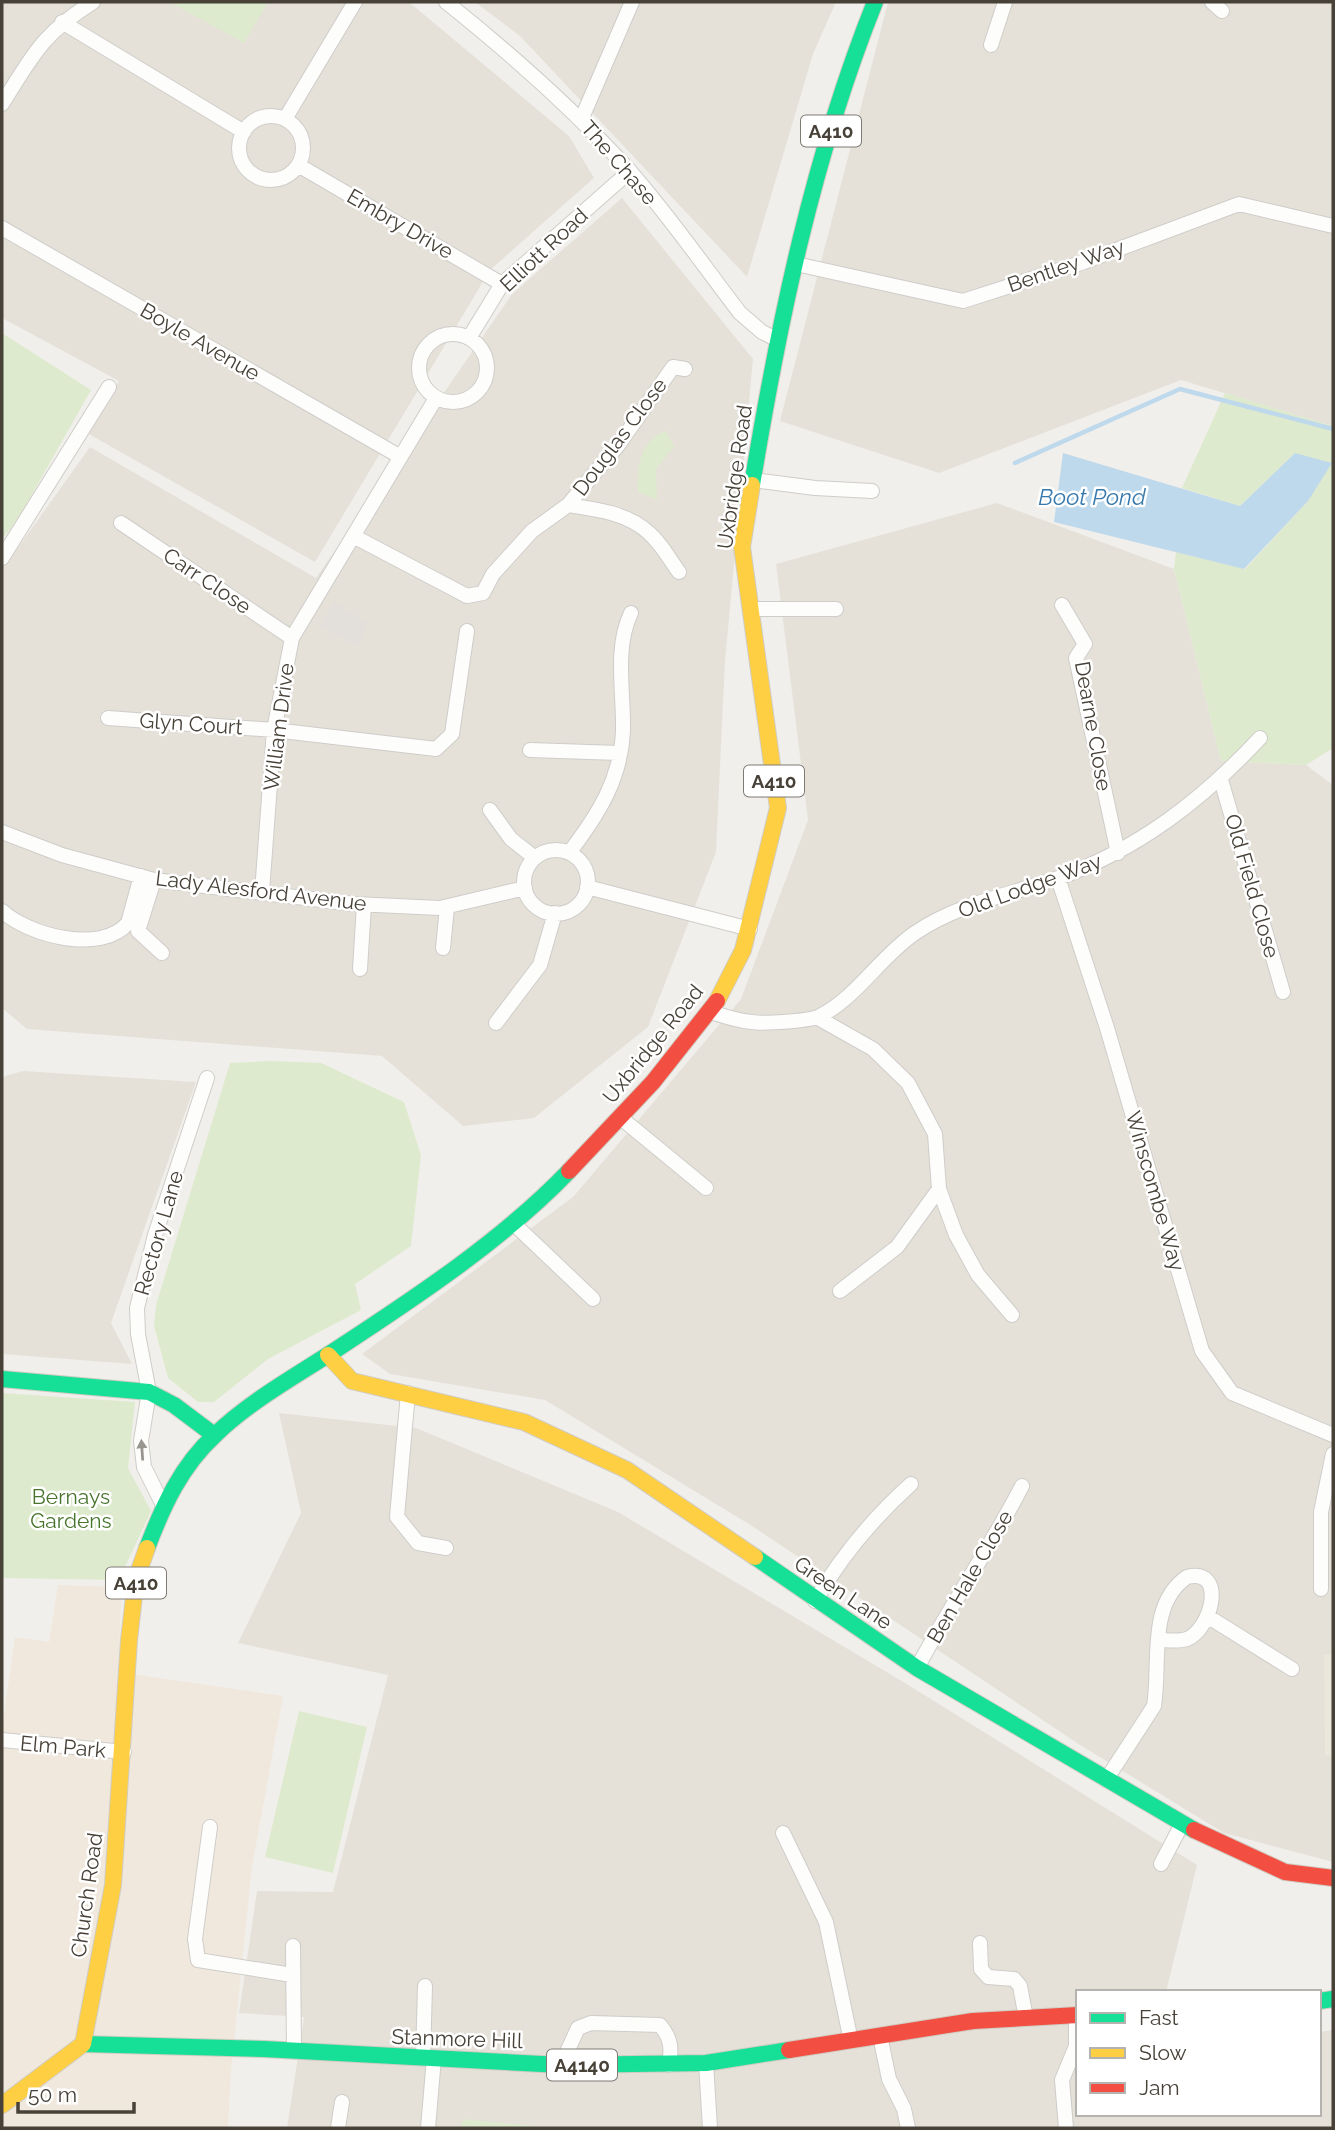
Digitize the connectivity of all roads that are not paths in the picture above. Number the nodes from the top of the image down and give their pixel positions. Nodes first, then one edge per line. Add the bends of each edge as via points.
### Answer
1 (93, 2) edge
2 (355, 2) edge
3 (446, 2) edge
4 (632, 2) edge
5 (875, 2) edge
6 (1005, 2) edge
7 (62, 22) junction
8 (991, 45) dead end
9 (2, 104) edge
10 (285, 119) junction
11 (581, 120) junction
12 (244, 132) junction
13 (299, 165) junction
14 (630, 171) junction
15 (1333, 226) edge
16 (2, 228) edge
17 (796, 264) junction
18 (502, 284) junction
19 (469, 338) junction
20 (776, 339) junction
21 (685, 369) dead end
22 (108, 387) dead end
23 (436, 398) junction
24 (399, 456) junction
25 (752, 480) junction
26 (872, 491) dead end
27 (568, 505) junction
28 (121, 523) dead end
29 (355, 537) junction
30 (2, 558) edge
31 (679, 572) dead end
32 (1062, 606) dead end
33 (751, 609) junction
34 (836, 609) dead end
35 (631, 613) dead end
36 (467, 631) dead end
37 (292, 638) junction
38 (108, 718) dead end
39 (274, 730) junction
40 (1260, 738) dead end
41 (530, 750) dead end
42 (620, 753) junction
43 (1221, 780) junction
44 (490, 810) dead end
45 (2, 832) edge
46 (1118, 852) junction
47 (569, 853) junction
48 (535, 858) junction
49 (147, 878) junction
50 (1058, 878) junction
51 (587, 887) junction
52 (525, 888) junction
53 (262, 892) junction
54 (364, 905) junction
55 (447, 907) junction
56 (2, 911) edge
57 (555, 914) junction
58 (750, 929) junction
59 (443, 948) dead end
60 (162, 953) dead end
61 (360, 969) dead end
62 (1283, 992) dead end
63 (711, 1012) junction
64 (818, 1018) junction
65 (496, 1023) dead end
66 (207, 1078) dead end
67 (621, 1118) junction
68 (706, 1188) dead end
69 (939, 1189) junction
70 (513, 1223) junction
71 (840, 1291) dead end
72 (593, 1299) dead end
73 (1012, 1315) dead end
74 (328, 1355) junction
75 (2, 1379) edge
76 (149, 1391) junction
77 (408, 1393) junction
78 (214, 1435) junction
79 (1333, 1435) edge
80 (1333, 1454) edge
81 (911, 1483) dead end
82 (1022, 1486) dead end
83 (163, 1505) junction
84 (446, 1548) dead end
85 (1321, 1589) dead end
86 (815, 1601) junction
87 (1207, 1616) junction
88 (1158, 1640) junction
89 (917, 1668) junction
90 (1292, 1669) dead end
91 (2, 1740) edge
92 (124, 1752) junction
93 (1106, 1780) junction
94 (1182, 1824) junction
95 (210, 1828) dead end
96 (783, 1833) dead end
97 (1161, 1864) dead end
98 (1333, 1878) edge
99 (980, 1943) dead end
100 (293, 1946) dead end
101 (292, 1976) junction
102 (425, 1986) dead end
103 (1076, 2015) edge
104 (1026, 2018) junction
105 (880, 2036) junction
106 (851, 2041) junction
107 (83, 2043) junction
108 (1076, 2046) edge
109 (294, 2052) junction
110 (428, 2058) junction
111 (706, 2063) junction
112 (561, 2065) junction
113 (669, 2065) junction
114 (342, 2102) dead end
115 (2, 2105) edge
116 (338, 2128) edge
117 (428, 2128) edge
118 (710, 2128) edge
119 (908, 2128) edge
120 (1066, 2128) edge

1 - 7 street
2 - 10 street
3 - 11 street, The Chase
4 - 11 street
5 - 17 main road, Uxbridge Road / A410 via 844,82
6 - 8 street
7 - 9 street via 40,43
7 - 12 street
10 - 12 street via 261,118
10 - 13 street via 301,137
11 - 14 street, The Chase
12 - 13 street via 242,161 257,177 281,178
13 - 18 street, Embry Drive
14 - 18 street, Elliott Road
14 - 20 street, The Chase via 740,313
15 - 17 street, Bentley Way via 1240,204 963,301
16 - 24 street, Boyle Avenue
17 - 20 main road, Uxbridge Road / A410
18 - 19 street, Elliott Road
19 - 23 street via 442,336 424,351 421,380
19 - 23 street via 485,355 484,383 467,399
20 - 25 main road, Uxbridge Road / A410
21 - 27 street, Douglas Close via 673,367 619,444
22 - 30 street
23 - 24 street
24 - 29 street
25 - 26 street
25 - 33 main road, Uxbridge Road / A410 via 742,547
27 - 29 street, Douglas Close via 532,531 493,574 483,593 467,596
27 - 31 street via 598,509 638,526 649,533
28 - 37 street, Carr Close
29 - 37 street, William Drive
32 - 46 street, Dearne Close via 1084,644 1076,658
33 - 34 street
33 - 58 main road, Uxbridge Road / A410 via 778,808
35 - 42 street via 622,631
36 - 39 street, Glyn Court via 452,734 436,749
37 - 39 street, William Drive
38 - 39 street, Glyn Court
39 - 53 street, William Drive
40 - 43 street, Old Lodge Way
41 - 42 street
42 - 47 street via 600,811
43 - 46 street, Old Lodge Way via 1152,834
43 - 62 street, Old Field Close
44 - 48 street via 511,839
45 - 49 street, Lady Alesford Avenue via 62,855
46 - 50 street, Old Lodge Way
47 - 48 street via 554,850
47 - 51 street via 583,864
48 - 52 street via 528,867
49 - 53 street, Lady Alesford Avenue
49 - 56 street via 128,923 111,935 60,938 18,925
49 - 60 street via 138,931
50 - 64 street, Old Lodge Way via 971,904 915,933
50 - 79 street, Winscombe Way via 1202,1351 1232,1393
51 - 57 street via 577,906
51 - 58 street
52 - 55 street, Lady Alesford Avenue
52 - 57 street via 537,908
53 - 54 street, Lady Alesford Avenue
54 - 55 street, Lady Alesford Avenue
54 - 61 street
55 - 59 street
57 - 65 street via 540,965
58 - 63 main road, Uxbridge Road / A410
63 - 64 street via 753,1023
63 - 67 main road, Uxbridge Road / A410
64 - 69 street via 873,1049 908,1083 934,1134
66 - 76 street, Rectory Lane via 155,1236 137,1308
67 - 68 street
67 - 70 main road, Uxbridge Road / A410
69 - 71 street via 897,1247
69 - 73 street via 956,1235 978,1275
70 - 72 street
70 - 74 main road, Uxbridge Road / A410 via 418,1296
74 - 77 main road, Green Lane via 352,1381
74 - 78 main road, Uxbridge Road / A410
75 - 76 main road
76 - 78 main road
83 -> 76 street via 144,1467 141,1441
77 - 84 street via 397,1517 418,1543
77 - 86 main road, Green Lane via 524,1422 626,1470
78 - 83 main road, Uxbridge Road / A410
80 - 85 street via 1321,1512
81 - 86 street via 869,1522 838,1560
82 - 89 street, Ben Hale Close
83 - 92 main road, Uxbridge Road / A410 via 136,1579
86 - 89 main road, Green Lane
87 - 88 street via 1187,1639
87 - 88 street via 1212,1601 1209,1584 1200,1576 1187,1577 1167,1600
87 - 90 street
88 - 93 street via 1154,1706
89 - 93 main road, Green Lane
91 - 92 street, Elm Park
92 - 107 main road, Church Road / A410 via 113,1885
93 - 94 main road, Green Lane
94 - 97 street
94 - 98 main road, Green Lane via 1285,1872
95 - 101 street via 195,1939 198,1961
96 - 106 street via 826,1922
99 - 104 street via 981,1969 988,1977 1014,1979 1020,1986
100 - 101 street
101 - 109 street
102 - 110 street
103 - 104 main road, Stanmore Hill / A4140
104 - 105 main road, Stanmore Hill / A4140 via 973,2021
105 - 106 main road, Stanmore Hill / A4140
105 - 119 street via 889,2079
106 - 111 main road, Stanmore Hill / A4140
107 - 109 main road, Stanmore Hill / A4140
107 - 115 main road
108 - 120 street via 1062,2080
109 - 110 main road, Stanmore Hill / A4140
110 - 112 main road, Stanmore Hill / A4140
110 - 117 street
111 - 113 main road, Stanmore Hill / A4140
111 - 118 street
112 - 113 main road, Stanmore Hill / A4140
112 - 113 street via 578,2028 591,2023 660,2025 672,2049
114 - 116 street

